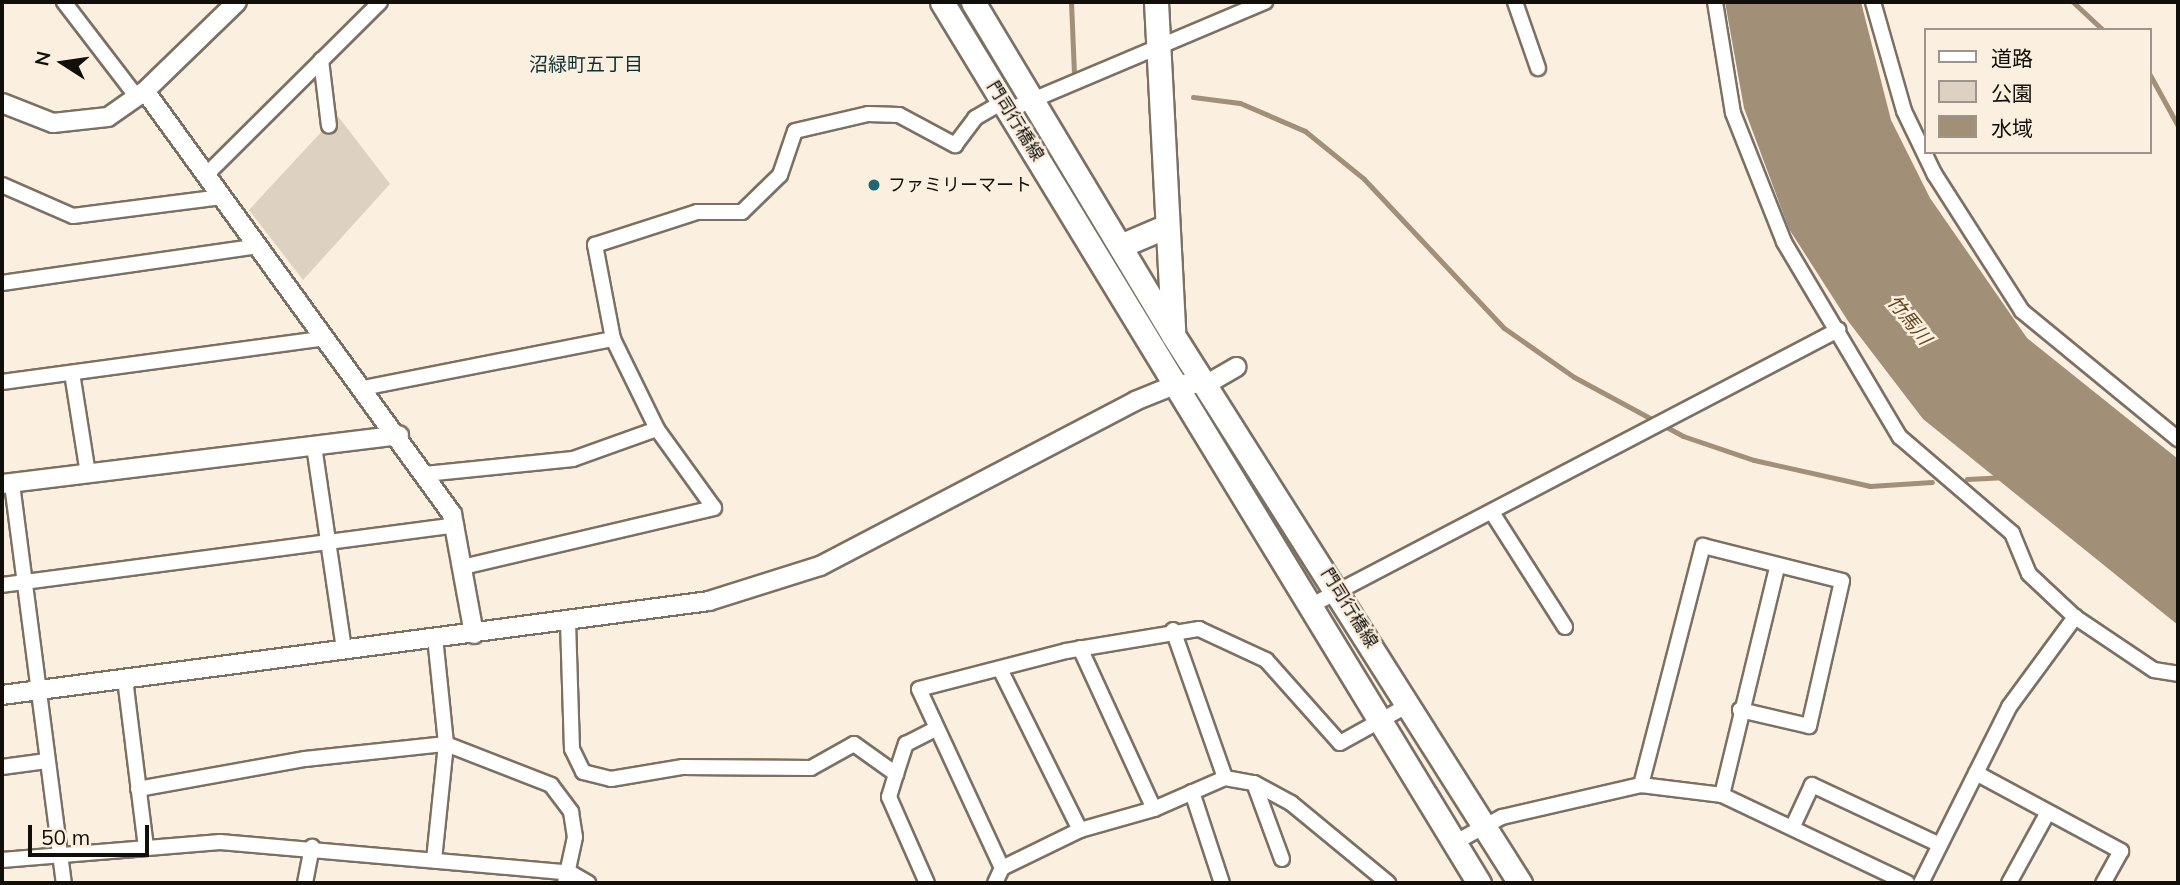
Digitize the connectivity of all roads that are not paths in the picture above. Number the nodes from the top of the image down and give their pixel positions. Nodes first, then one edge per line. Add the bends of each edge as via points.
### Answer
1 (64, 2) edge
2 (237, 2) edge
3 (380, 2) edge
4 (942, 2) edge
5 (974, 2) edge
6 (1156, 2) edge
7 (1265, 2) edge
8 (1515, 2) edge
9 (1715, 2) edge
10 (1873, 2) edge
11 (1157, 50) junction
12 (321, 60) junction
13 (1538, 68) dead end
14 (141, 94) junction
15 (1033, 99) junction
16 (2, 103) edge
17 (1006, 106) junction
18 (329, 126) dead end
19 (1924, 151) edge
20 (1926, 154) edge
21 (206, 175) junction
22 (2, 185) edge
23 (222, 197) junction
24 (1167, 226) junction
25 (258, 246) junction
26 (1120, 246) junction
27 (2, 283) edge
28 (1838, 330) junction
29 (1173, 335) junction
30 (326, 338) junction
31 (613, 339) junction
32 (1237, 367) dead end
33 (72, 373) junction
34 (2, 382) edge
35 (1177, 384) junction
36 (1206, 384) junction
37 (363, 388) junction
38 (657, 429) junction
39 (399, 435) junction
40 (2178, 439) edge
41 (314, 446) junction
42 (88, 474) junction
43 (425, 474) junction
44 (7, 484) edge
45 (1493, 514) junction
46 (456, 525) junction
47 (327, 542) junction
48 (466, 566) junction
49 (1777, 566) junction
50 (25, 583) junction
51 (2, 586) edge
52 (1338, 590) junction
53 (1312, 604) junction
54 (2075, 617) junction
55 (568, 622) junction
56 (1565, 627) dead end
57 (1173, 630) junction
58 (474, 634) junction
59 (435, 637) junction
60 (1080, 648) junction
61 (344, 649) junction
62 (1000, 669) junction
63 (2178, 674) edge
64 (125, 679) junction
65 (39, 691) junction
66 (2, 695) edge
67 (1410, 704) junction
68 (1740, 710) junction
69 (1382, 719) junction
70 (936, 729) junction
71 (446, 744) junction
72 (47, 761) junction
73 (2, 767) edge
74 (1976, 773) junction
75 (896, 774) junction
76 (1226, 778) junction
77 (1254, 783) junction
78 (1641, 785) junction
79 (138, 789) junction
80 (1192, 792) junction
81 (1722, 795) junction
82 (1154, 809) junction
83 (2048, 812) junction
84 (1483, 825) junction
85 (1793, 826) junction
86 (1080, 830) junction
87 (1452, 844) junction
88 (1940, 845) junction
89 (146, 847) junction
90 (312, 847) junction
91 (57, 855) junction
92 (1282, 859) dead end
93 (2, 860) edge
94 (434, 860) junction
95 (1002, 868) junction
96 (568, 878) edge
97 (64, 883) edge
98 (305, 883) edge
99 (588, 883) edge
100 (927, 883) edge
101 (995, 883) edge
102 (1222, 883) edge
103 (1388, 883) edge
104 (1479, 883) edge
105 (1520, 883) edge
106 (1907, 883) edge
107 (1921, 883) edge
108 (2008, 883) edge
109 (2103, 883) edge

1 - 14 street
2 - 14 street
3 - 12 street
4 - 17 main road, 門司行橋線
5 - 15 main road, 門司行橋線
6 - 11 main road, 門司行橋線
7 - 11 street
8 - 13 street
9 - 28 street via 1733,113 1784,242
10 - 19 street via 1877,32
11 - 15 street
11 - 24 main road, 門司行橋線
12 - 18 street
12 - 21 street
14 - 16 street via 108,117 53,123
14 - 21 street
15 - 17 street
15 - 26 main road, 門司行橋線
17 - 31 street via 975,118 955,145 899,115 868,114 795,131 780,175 741,212 697,212 595,245
17 - 35 main road, 門司行橋線
20 - 40 street via 2022,311
21 - 23 street
22 - 23 street via 73,216
23 - 25 street
24 - 26 main road
24 - 29 main road, 門司行橋線
25 - 27 street
25 - 30 street
26 - 29 main road, 門司行橋線
28 - 45 street
28 - 54 street via 1900,438 2012,533 2029,574
29 - 35 main road, 門司行橋線
29 - 36 main road, 門司行橋線
30 - 33 street
30 - 37 street
31 - 37 street
31 - 38 street
32 - 36 street
33 - 34 street
33 - 42 street
35 - 36 street
35 - 53 main road, 門司行橋線
35 - 55 street via 820,566 709,601
36 - 52 main road, 門司行橋線
37 - 39 street
38 - 43 street via 573,459
38 - 48 street via 714,508
39 - 41 street
39 - 43 street
41 - 42 street
41 - 47 street
42 - 44 street
43 - 46 street
44 - 50 street
45 - 52 street
45 - 56 street
46 - 47 street
46 - 48 street
47 - 50 street
47 - 61 street
48 - 58 street
49 - 68 street
49 - 68 street via 1842,581 1809,726
49 - 78 street via 1703,546
50 - 51 street
50 - 65 street
52 - 53 street
52 - 67 main road, 門司行橋線
53 - 69 main road, 門司行橋線
54 - 63 street via 2154,670
54 - 74 street via 2010,707
55 - 58 street
55 - 75 street via 572,749 583,772 611,779 684,767 811,768 854,744
57 - 60 street
57 - 69 street via 1199,629 1266,660 1340,743
57 - 76 street
58 - 59 street
59 - 61 street
59 - 71 street
60 - 62 street
60 - 82 street
61 - 64 street
62 - 70 street via 919,689
62 - 86 street
64 - 65 street
64 - 79 street
65 - 66 street
65 - 72 street
67 - 69 street
67 - 84 main road, 門司行橋線
68 - 81 street
69 - 87 main road, 門司行橋線
70 - 75 street via 906,744
70 - 95 street
71 - 79 street via 305,759
71 - 94 street
71 - 96 street via 551,785 571,811
72 - 73 street
72 - 91 street
74 - 83 street
74 - 88 street
75 - 100 street via 889,797
76 - 77 street
76 - 80 street
77 - 92 street
77 - 103 street via 1291,803
78 - 81 street
78 - 84 street
79 - 89 street
80 - 82 street
80 - 102 street
81 - 85 street
82 - 86 street
83 - 108 street
83 - 109 street via 2121,851
84 - 87 street
84 - 105 main road, 門司行橋線
85 - 88 street via 1812,785
85 - 106 street
86 - 95 street
87 - 104 main road, 門司行橋線
88 - 107 street
89 - 90 street via 220,842
89 - 91 street via 107,856
90 - 94 street
90 - 98 street
91 - 93 street
91 - 97 street
94 - 96 street
95 - 101 street
96 - 99 street

